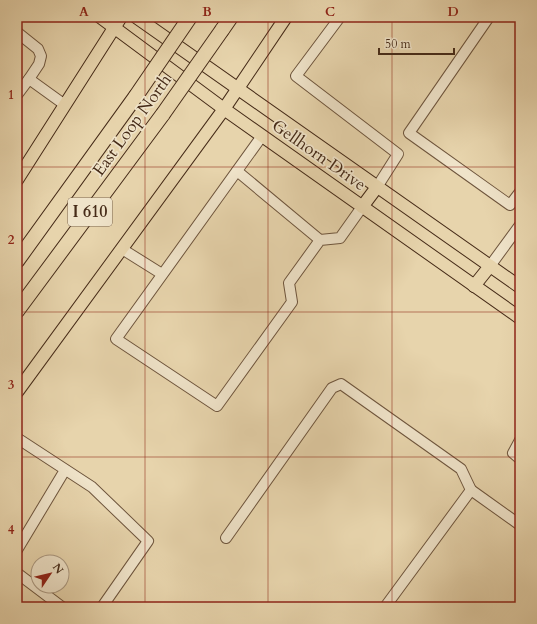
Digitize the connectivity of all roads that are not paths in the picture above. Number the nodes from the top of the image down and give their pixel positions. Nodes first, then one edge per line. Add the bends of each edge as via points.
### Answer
1 (100, 17) edge
2 (121, 17) edge
3 (136, 17) edge
4 (190, 17) edge
5 (231, 17) edge
6 (286, 17) edge
7 (340, 17) edge
8 (489, 17) edge
9 (115, 28) junction
10 (18, 33) dead end
11 (29, 79) junction
12 (238, 88) junction
13 (17, 95) edge
14 (65, 105) junction
15 (224, 109) junction
16 (262, 136) junction
17 (237, 171) junction
18 (17, 180) edge
19 (377, 186) junction
20 (520, 192) edge
21 (362, 207) junction
22 (520, 224) edge
23 (320, 240) junction
24 (122, 249) junction
25 (17, 261) edge
26 (490, 266) junction
27 (162, 274) junction
28 (474, 286) junction
29 (520, 287) edge
30 (17, 311) edge
31 (520, 318) edge
32 (17, 392) edge
33 (17, 438) edge
34 (520, 440) edge
35 (520, 459) edge
36 (65, 470) junction
37 (471, 490) junction
38 (520, 525) edge
39 (226, 538) dead end
40 (17, 550) edge
41 (17, 573) edge
42 (62, 607) edge
43 (102, 607) edge
44 (385, 607) edge

1 - 9 main road, Gellhorn Drive
2 - 9 main road
3 - 12 main road, Gellhorn Drive
4 - 25 highway, East Loop North / I 610, bridge
5 - 30 highway, East Loop North / I 610, bridge via 163,114
6 - 12 main road
7 - 19 lane via 296,76 398,154
8 - 20 lane via 409,133 510,205
9 - 14 main road
9 - 15 main road, Gellhorn Drive
10 - 11 lane via 38,49 41,56
11 - 13 lane
11 - 14 lane
12 - 15 main road
12 - 19 main road, Gellhorn Drive
14 - 18 main road
15 - 16 main road, Gellhorn Drive
15 - 24 main road
16 - 17 lane
16 - 21 main road, Gellhorn Drive
17 - 23 lane
17 - 27 lane
19 - 21 main road
19 - 26 main road, Gellhorn Drive
21 - 23 lane via 340,238
21 - 28 main road, Gellhorn Drive
22 - 26 lane
23 - 27 lane via 289,283 292,302 217,406 116,338
24 - 27 lane
24 - 32 main road
26 - 28 main road
26 - 29 main road, Gellhorn Drive
28 - 31 main road, Gellhorn Drive
33 - 36 lane
34 - 35 lane via 513,453
36 - 40 lane
36 - 43 lane via 92,487 148,540
37 - 38 lane
37 - 39 lane via 461,469 341,384 332,388
37 - 44 lane
41 - 42 lane

